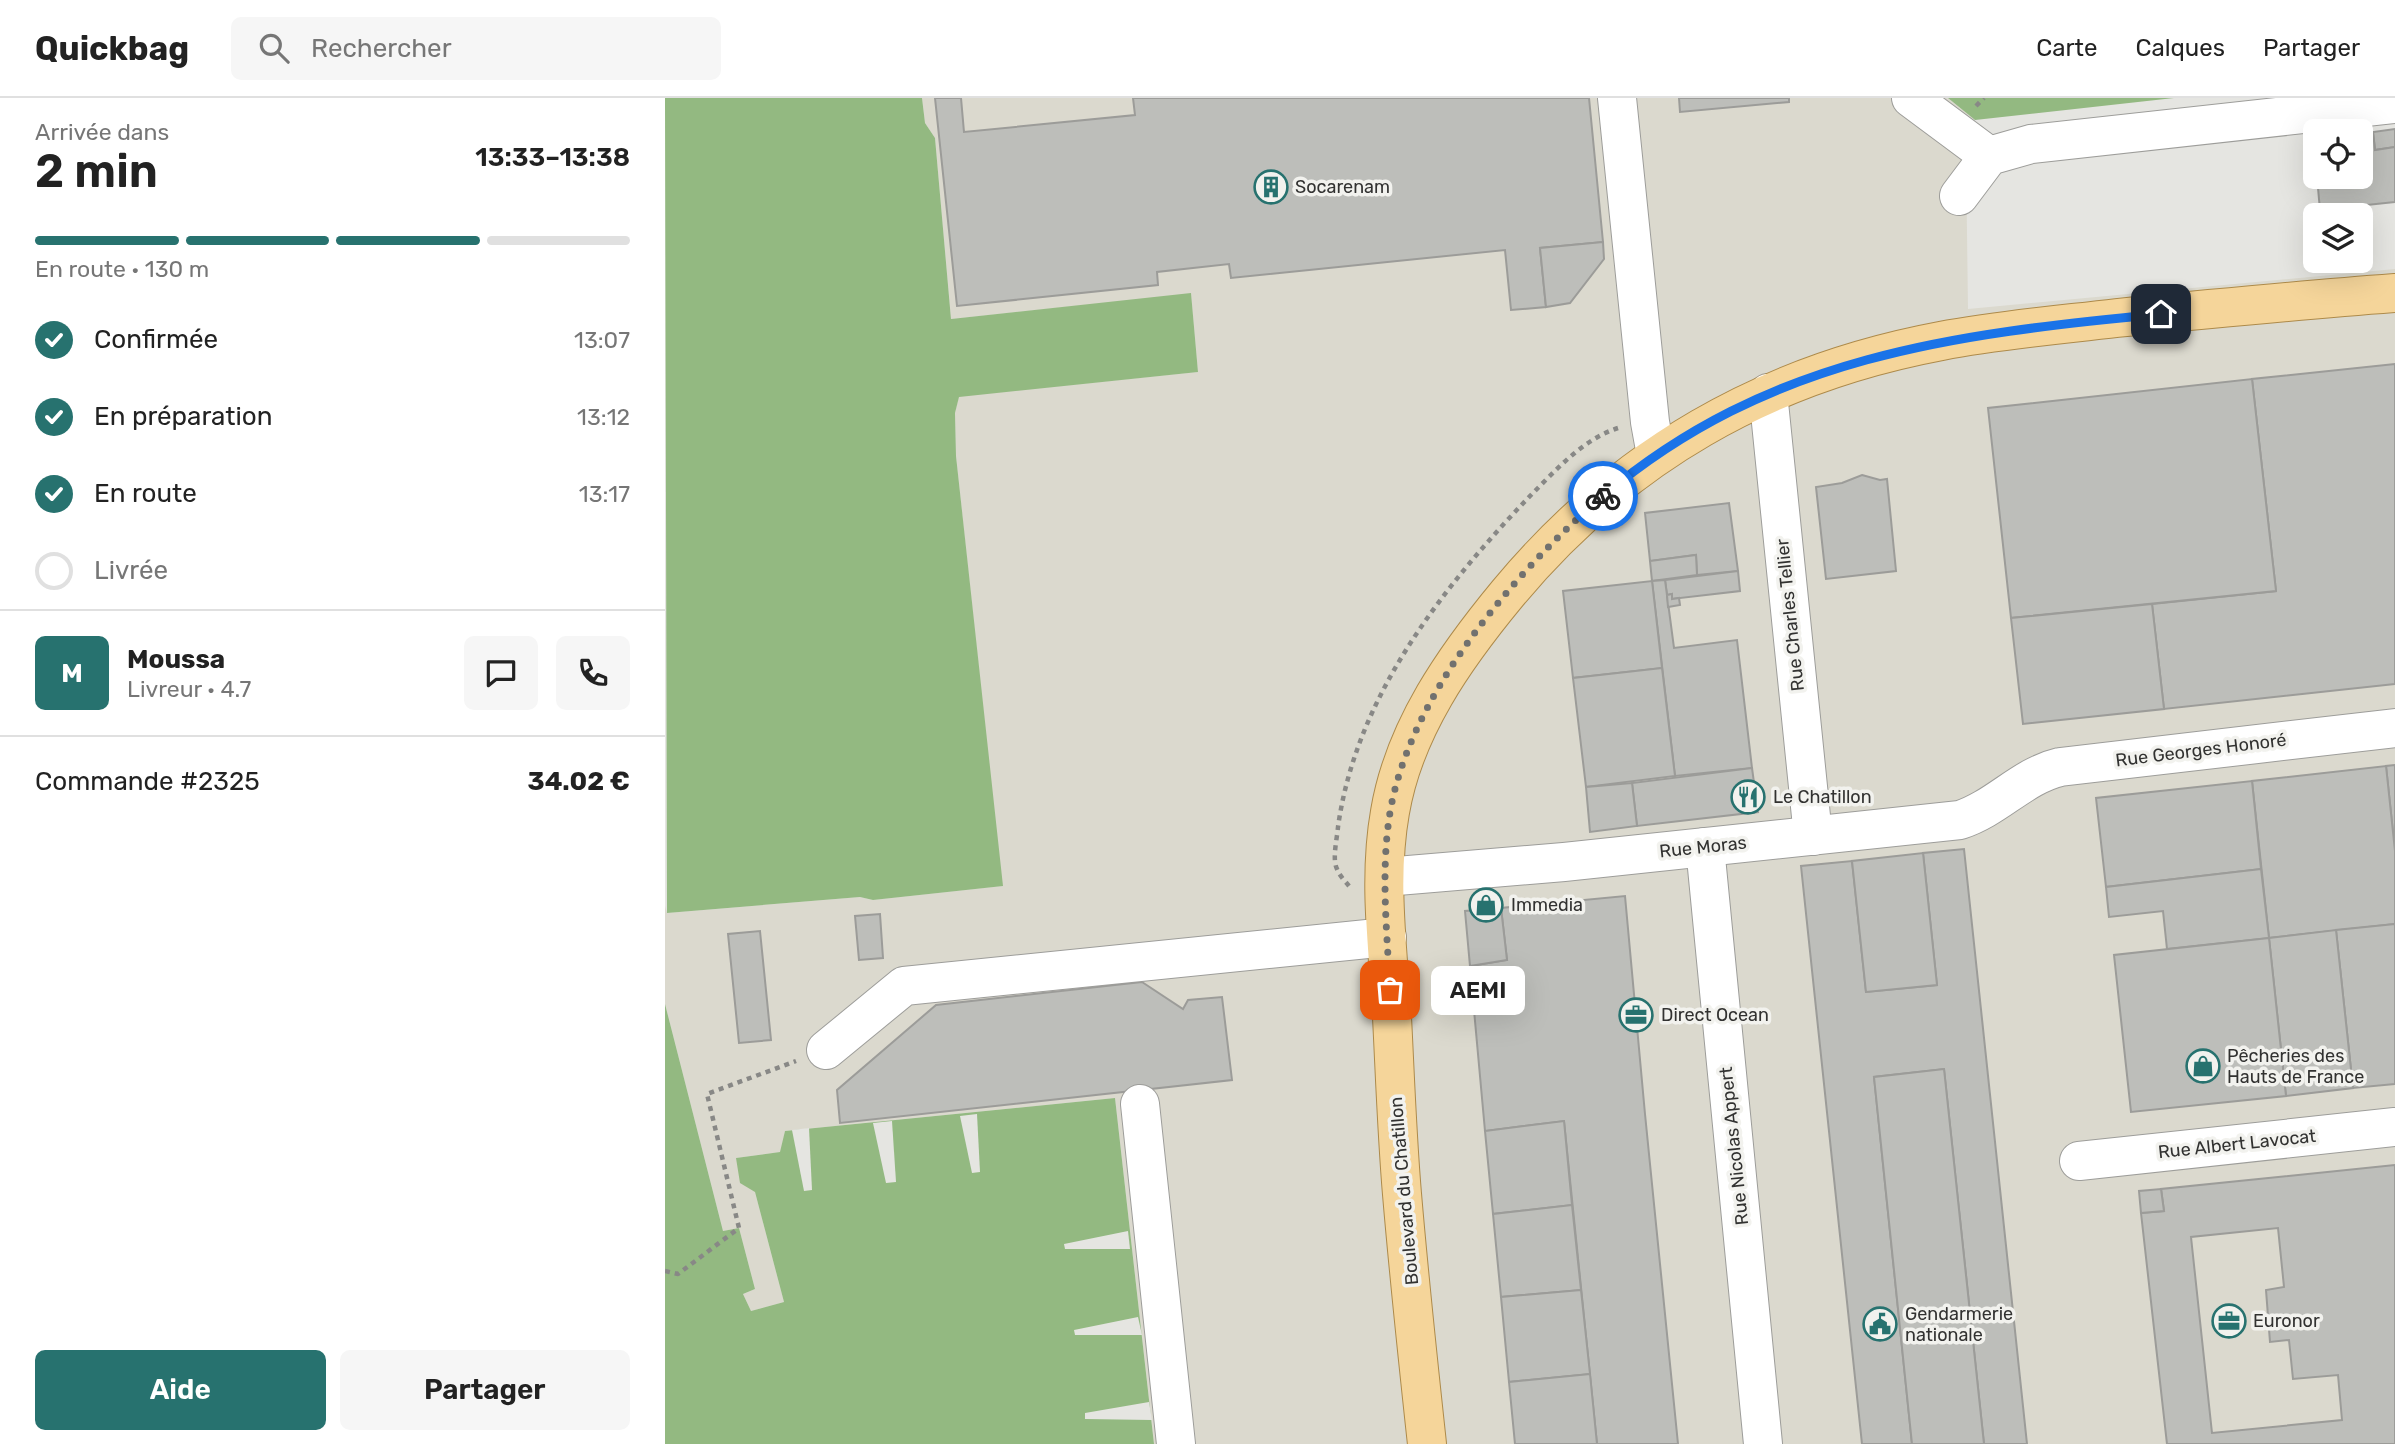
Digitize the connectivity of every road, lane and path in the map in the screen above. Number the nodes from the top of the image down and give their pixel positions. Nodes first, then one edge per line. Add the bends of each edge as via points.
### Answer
1 (1617, 98) edge
2 (1911, 98) edge
3 (2395, 104) edge
4 (1989, 156) junction
5 (1959, 196) dead end
6 (2395, 293) edge
7 (1768, 393) junction
8 (1656, 455) junction
9 (2395, 728) edge
10 (2012, 790) joint
11 (1812, 836) junction
12 (1705, 847) junction
13 (1385, 877) junction
14 (1387, 937) junction
15 (826, 1050) joint
16 (1140, 1104) dead end
17 (2395, 1127) edge
18 (2079, 1161) dead end
19 (665, 1271) edge
20 (1176, 1444) edge
21 (1427, 1444) edge
22 (1763, 1444) edge

1 - 8 lane
2 - 4 lane
3 - 4 lane via 2031,144
4 - 5 lane
6 - 7 main road, Boulevard du Chatillon via 1978,335 1856,362
7 - 8 main road, Boulevard du Chatillon
7 - 11 lane, Rue Charles Tellier
8 - 13 main road, Boulevard du Chatillon via 1594,504 1532,566 1445,677 1410,746 1393,797
9 - 10 lane, Rue Georges Honoré via 2050,770
10 - 11 lane, Rue Moras via 1986,810 1960,821
11 - 12 lane, Rue Moras
12 - 13 lane, Rue Moras
12 - 22 lane, Rue Nicolas Appert
13 - 14 main road, Boulevard du Chatillon
14 - 15 lane via 904,986
14 - 21 main road, Boulevard du Chatillon via 1402,1192
15 - 19 path via 707,1094 739,1228 678,1274
16 - 20 lane
17 - 18 lane, Rue Albert Lavocat

